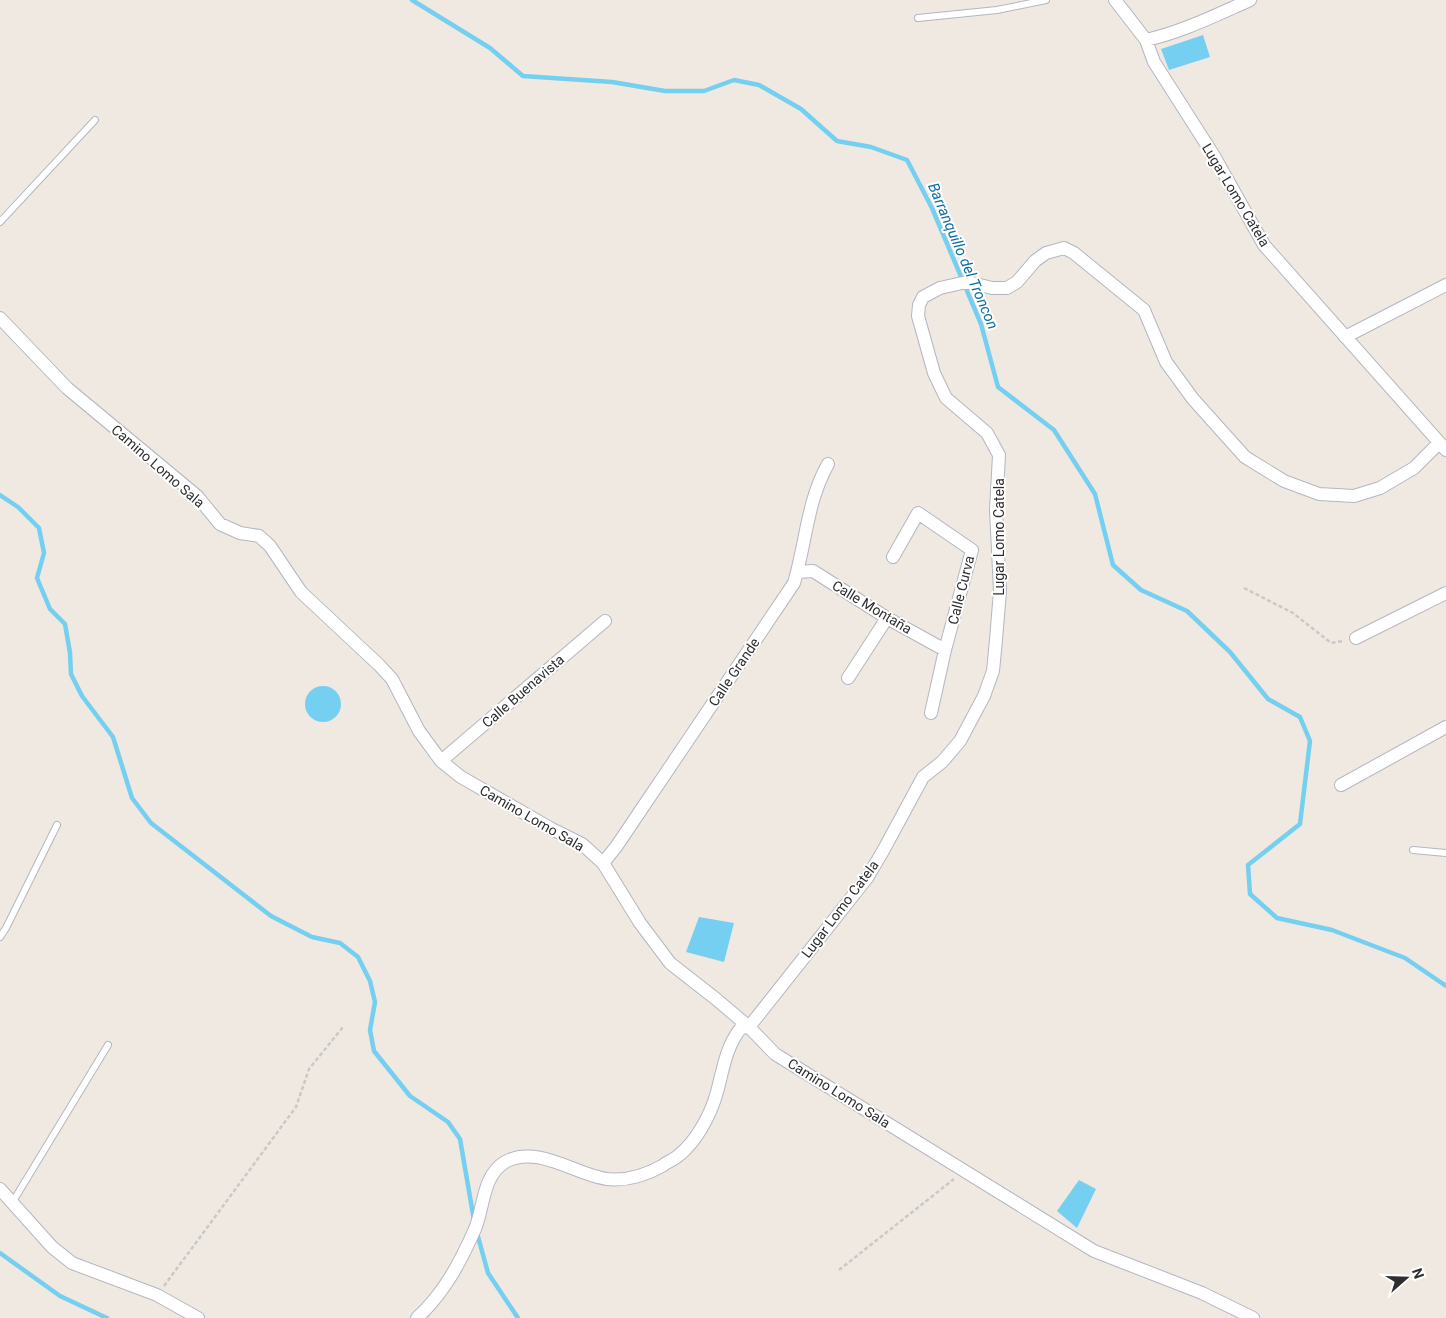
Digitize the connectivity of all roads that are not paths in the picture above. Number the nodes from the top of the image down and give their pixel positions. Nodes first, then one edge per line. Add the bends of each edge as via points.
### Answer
1 (1046, 0) edge
2 (1115, 0) edge
3 (1250, 0) edge
4 (918, 18) dead end
5 (1146, 40) junction
6 (95, 120) dead end
7 (0, 222) edge
8 (1446, 285) edge
9 (0, 318) edge
10 (1345, 337) junction
11 (1442, 446) edge
12 (828, 464) dead end
13 (893, 557) dead end
14 (798, 572) junction
15 (1446, 593) edge
16 (887, 618) junction
17 (605, 621) dead end
18 (1356, 638) road end
19 (945, 650) junction
20 (848, 678) dead end
21 (931, 714) dead end
22 (1446, 727) edge
23 (441, 761) junction
24 (1341, 785) dead end
25 (57, 825) dead end
26 (1413, 850) dead end
27 (1446, 853) edge
28 (603, 863) junction
29 (0, 937) edge
30 (749, 1027) junction
31 (108, 1045) dead end
32 (0, 1189) edge
33 (12, 1203) junction
34 (198, 1318) edge
35 (418, 1318) edge
36 (1253, 1318) edge

1 - 4 lane via 997,10
2 - 5 street, Lugar Lomo Catela
3 - 5 street via 1209,19
5 - 10 street, Lugar Lomo Catela via 1154,62 1214,156 1264,245
6 - 7 lane
8 - 10 street
9 - 23 street, Camino Lomo Sala via 67,388 197,496 220,524 240,533 259,536 270,546 301,592 392,679 419,731
10 - 11 street, Lugar Lomo Catela
11 - 30 street, Lugar Lomo Catela via 1414,468 1380,488 1354,496 1319,494 1284,481 1245,457 1193,399 1166,362 1144,310 1064,248 1046,253 1007,288 962,283 940,288 923,297 918,316 934,373 946,398 987,434 999,455 996,510 1000,591 993,671 984,696 960,741 923,777 867,878
12 - 14 street, Calle Grande via 808,513
13 - 19 street, Calle Curva via 918,513 972,550
14 - 16 street, Calle Montaña via 813,570
14 - 28 street, Calle Grande via 789,592
15 - 18 street
16 - 19 street, Calle Montaña
16 - 20 street
17 - 23 street, Calle Buenavista
19 - 21 street, Calle Curva
22 - 24 street
23 - 28 street, Camino Lomo Sala via 460,777 582,844
25 - 29 lane
26 - 27 lane
28 - 30 street, Camino Lomo Sala via 670,963
30 - 35 street via 741,1028 733,1038 707,1118 679,1156 632,1177 607,1179 530,1156 515,1158 499,1167 491,1177 476,1228 456,1269
30 - 36 street, Camino Lomo Sala via 775,1054 1094,1251
31 - 33 lane
32 - 33 street
33 - 34 street via 52,1247 72,1263 157,1295

